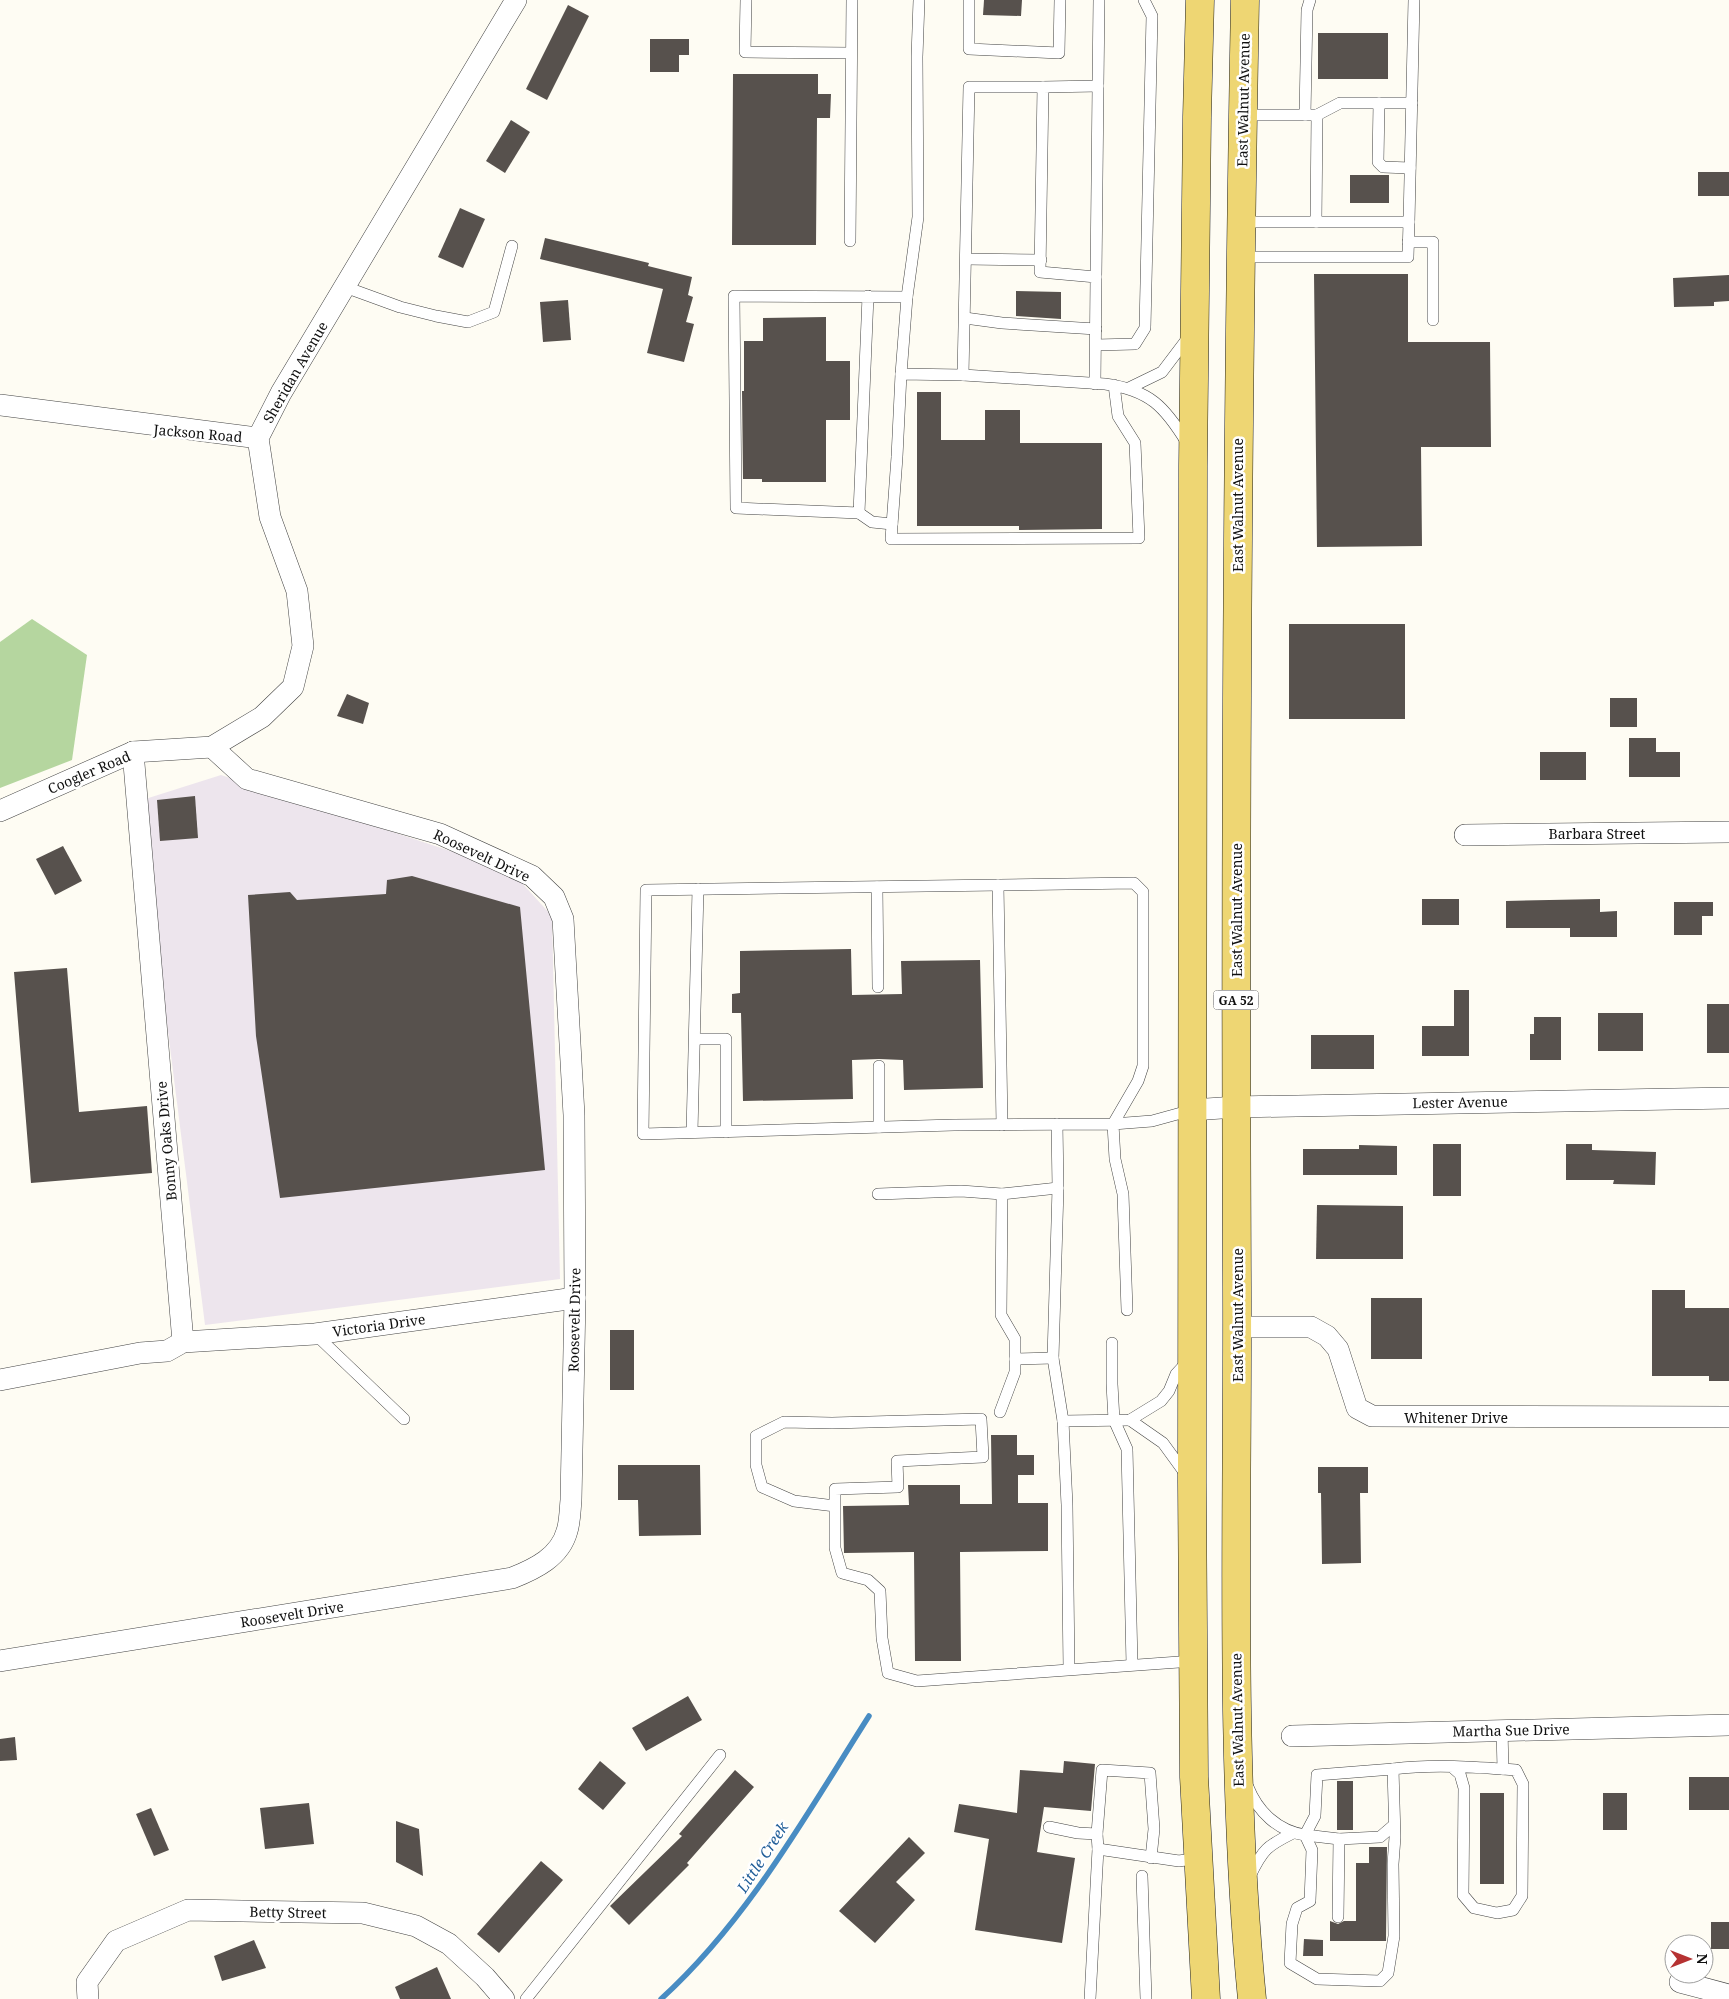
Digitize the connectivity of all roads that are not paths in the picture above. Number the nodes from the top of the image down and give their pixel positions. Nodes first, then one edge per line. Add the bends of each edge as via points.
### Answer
1 (516, 0) edge
2 (746, 0) edge
3 (852, 0) edge
4 (919, 0) edge
5 (969, 0) edge
6 (1060, 0) edge
7 (1099, 0) edge
8 (1144, 0) edge
9 (1200, 0) edge
10 (1245, 0) edge
11 (1310, 0) edge
12 (1414, 0) edge
13 (852, 53) junction
14 (1098, 86) junction
15 (1043, 87) junction
16 (1379, 103) junction
17 (1412, 103) junction
18 (1242, 115) junction
19 (1311, 115) junction
20 (1410, 168) junction
21 (1240, 222) junction
22 (1316, 222) junction
23 (1409, 222) junction
24 (850, 240) dead end
25 (1408, 242) junction
26 (512, 246) dead end
27 (1240, 257) junction
28 (966, 260) junction
29 (1041, 260) junction
30 (1096, 277) junction
31 (345, 287) junction
32 (868, 296) junction
33 (907, 296) junction
34 (965, 318) junction
35 (1433, 320) dead end
36 (1096, 328) junction
37 (1194, 330) junction
38 (1096, 345) junction
39 (901, 374) junction
40 (963, 375) junction
41 (1095, 384) junction
42 (1114, 385) junction
43 (1129, 388) junction
44 (0, 405) edge
45 (0, 417) edge
46 (258, 438) junction
47 (1193, 453) junction
48 (859, 513) junction
49 (892, 524) junction
50 (212, 747) junction
51 (133, 752) junction
52 (0, 811) edge
53 (1729, 832) edge
54 (1465, 834) dead end
55 (998, 885) junction
56 (877, 887) junction
57 (698, 889) junction
58 (878, 987) dead end
59 (694, 1039) junction
60 (879, 1066) dead end
61 (1729, 1098) edge
62 (1236, 1107) junction
63 (1192, 1110) junction
64 (1057, 1124) junction
65 (1113, 1124) junction
66 (1002, 1125) junction
67 (879, 1127) junction
68 (692, 1132) junction
69 (726, 1132) junction
70 (1058, 1188) junction
71 (878, 1194) dead end
72 (1002, 1194) junction
73 (575, 1298) junction
74 (1126, 1310) dead end
75 (1237, 1328) junction
76 (315, 1334) junction
77 (183, 1342) junction
78 (1112, 1343) dead end
79 (1193, 1355) junction
80 (1053, 1358) junction
81 (1015, 1359) junction
82 (0, 1380) edge
83 (1000, 1412) dead end
84 (1729, 1417) edge
85 (404, 1419) dead end
86 (1114, 1420) junction
87 (1130, 1420) junction
88 (1063, 1421) junction
89 (1192, 1483) junction
90 (835, 1506) junction
91 (1193, 1661) junction
92 (0, 1662) edge
93 (1132, 1664) junction
94 (1068, 1669) junction
95 (1729, 1724) edge
96 (1502, 1730) junction
97 (1292, 1736) dead end
98 (720, 1755) dead end
99 (1238, 1763) junction
100 (1452, 1767) junction
101 (1503, 1769) junction
102 (1393, 1770) junction
103 (1394, 1825) junction
104 (1049, 1827) dead end
105 (1293, 1833) junction
106 (1097, 1834) junction
107 (1306, 1835) junction
108 (1339, 1839) junction
109 (1098, 1848) junction
110 (1151, 1858) junction
111 (1198, 1858) junction
112 (1142, 1876) dead end
113 (1244, 1889) junction
114 (1338, 1917) dead end
115 (1688, 1984) edge
116 (1729, 1995) edge
117 (88, 1999) edge
118 (504, 1999) edge
119 (526, 1999) edge
120 (1090, 1999) edge
121 (1146, 1999) edge
122 (1206, 1999) edge
123 (1252, 1999) edge

1 - 31 street, Sheridan Avenue
2 - 13 lane via 745,52
3 - 13 lane
4 - 33 lane via 918,218
5 - 6 lane via 969,49 1059,53
7 - 14 lane
8 - 38 lane via 1152,16 1145,328 1135,344
9 - 37 main road
10 - 18 main road, East Walnut Avenue / GA 52
11 - 19 lane via 1307,10
12 - 17 lane
13 - 24 lane
14 - 15 lane
14 - 30 lane
15 - 28 lane via 969,87
15 - 29 lane
16 - 17 lane
16 - 19 lane via 1340,103
16 - 20 lane via 1378,162 1383,167
17 - 20 lane
18 - 19 lane
18 - 21 main road, East Walnut Avenue / GA 52
19 - 22 lane
20 - 23 lane
21 - 22 lane
21 - 27 main road, East Walnut Avenue / GA 52
22 - 23 lane
23 - 25 lane
25 - 27 lane via 1408,257
25 - 35 lane via 1433,242
26 - 31 lane via 494,312 468,322 400,307
27 - 62 main road, East Walnut Avenue / GA 52
28 - 29 lane
28 - 34 lane
29 - 30 lane via 1040,272
30 - 36 lane
31 - 46 street, Sheridan Avenue via 280,393
32 - 33 lane
32 - 48 lane
32 - 48 lane via 734,296 736,508
33 - 39 lane
34 - 36 lane
34 - 40 lane
36 - 38 lane
37 - 43 lane via 1162,372
37 - 47 main road
38 - 41 lane
39 - 40 lane
39 - 49 lane
40 - 41 lane
41 - 42 lane
42 - 43 lane
42 - 49 lane via 1118,416 1135,444 1139,538 890,539
43 - 47 lane via 1157,403 1169,414
44 - 46 street, Jackson Road
45 - 46 street, Jackson Road
46 - 50 street, Sheridan Avenue via 270,517 297,591 302,646 293,687 262,717
47 - 63 main road
48 - 49 lane via 872,522
50 - 51 street, Coogler Road
50 - 73 street, Roosevelt Drive via 247,779 440,834 532,876 554,897 563,919 574,1115
51 - 52 street, Coogler Road
51 - 77 street, Bonny Oaks Drive
53 - 54 street, Barbara Street
55 - 56 lane
55 - 65 lane via 1134,883 1143,892 1143,1066
55 - 66 lane
56 - 57 lane
56 - 58 lane
57 - 59 lane
57 - 68 lane via 646,890 643,1134
59 - 68 lane
59 - 69 lane via 726,1039
60 - 67 lane
61 - 62 street, Lester Avenue
62 - 63 street, Lester Avenue
62 - 75 main road, East Walnut Avenue / GA 52
63 - 65 lane via 1152,1121
63 - 79 main road
64 - 65 lane
64 - 66 lane
64 - 70 lane
65 - 74 lane via 1115,1158 1123,1194
66 - 67 lane
67 - 69 lane
68 - 69 lane
70 - 72 lane
70 - 80 lane
71 - 72 lane via 961,1191
72 - 81 lane via 1001,1315 1015,1339
73 - 76 street, Victoria Drive
73 - 92 street, Roosevelt Drive via 571,1500 567,1532 555,1553 533,1569 512,1578
75 - 84 street, Whitener Drive via 1311,1328 1326,1336 1338,1350 1357,1408 1372,1416
75 - 99 main road, East Walnut Avenue / GA 52
76 - 77 street, Victoria Drive
76 - 85 lane
77 - 82 street via 167,1351 140,1353
78 - 86 lane
79 - 87 lane via 1176,1374 1161,1401
79 - 89 main road
80 - 81 lane
80 - 88 lane
81 - 83 lane via 1015,1372
86 - 87 lane
86 - 88 lane
86 - 93 lane via 1127,1449
87 - 89 lane via 1163,1443
88 - 94 lane
89 - 91 main road
90 - 90 lane via 835,1489 898,1487 897,1461 983,1457 981,1419 784,1422 756,1436 756,1465 762,1487 794,1501
90 - 94 lane via 835,1548 842,1573 868,1580 880,1591 882,1638 888,1674 917,1681
91 - 93 lane
91 - 111 main road
93 - 94 lane
95 - 96 street, Martha Sue Drive
96 - 97 street, Martha Sue Drive
96 - 101 lane
98 - 119 lane
99 - 105 lane via 1253,1800 1270,1820
99 - 113 main road, East Walnut Avenue / GA 52
100 - 101 lane
100 - 101 lane via 1460,1774 1464,1788 1463,1895 1474,1908 1497,1913 1513,1910 1522,1896 1523,1784 1516,1770
100 - 102 lane via 1420,1766
102 - 103 lane
102 - 107 lane via 1317,1775 1315,1816
103 - 107 lane via 1394,1936 1388,1973 1380,1981 1317,1979 1290,1963 1292,1924 1297,1908 1310,1901 1312,1850
103 - 108 lane via 1380,1837
104 - 106 lane via 1078,1834
105 - 107 lane
105 - 113 lane via 1271,1844 1260,1855
106 - 109 lane
106 - 110 lane via 1102,1770 1150,1772 1154,1829
107 - 108 lane
108 - 114 lane
109 - 110 lane
109 - 120 lane
110 - 111 lane via 1179,1861
111 - 122 main road
112 - 121 lane
113 - 123 main road, East Walnut Avenue / GA 52
115 - 116 street
117 - 118 street, Betty Street via 87,1982 116,1941 188,1910 363,1913 416,1926 449,1944

